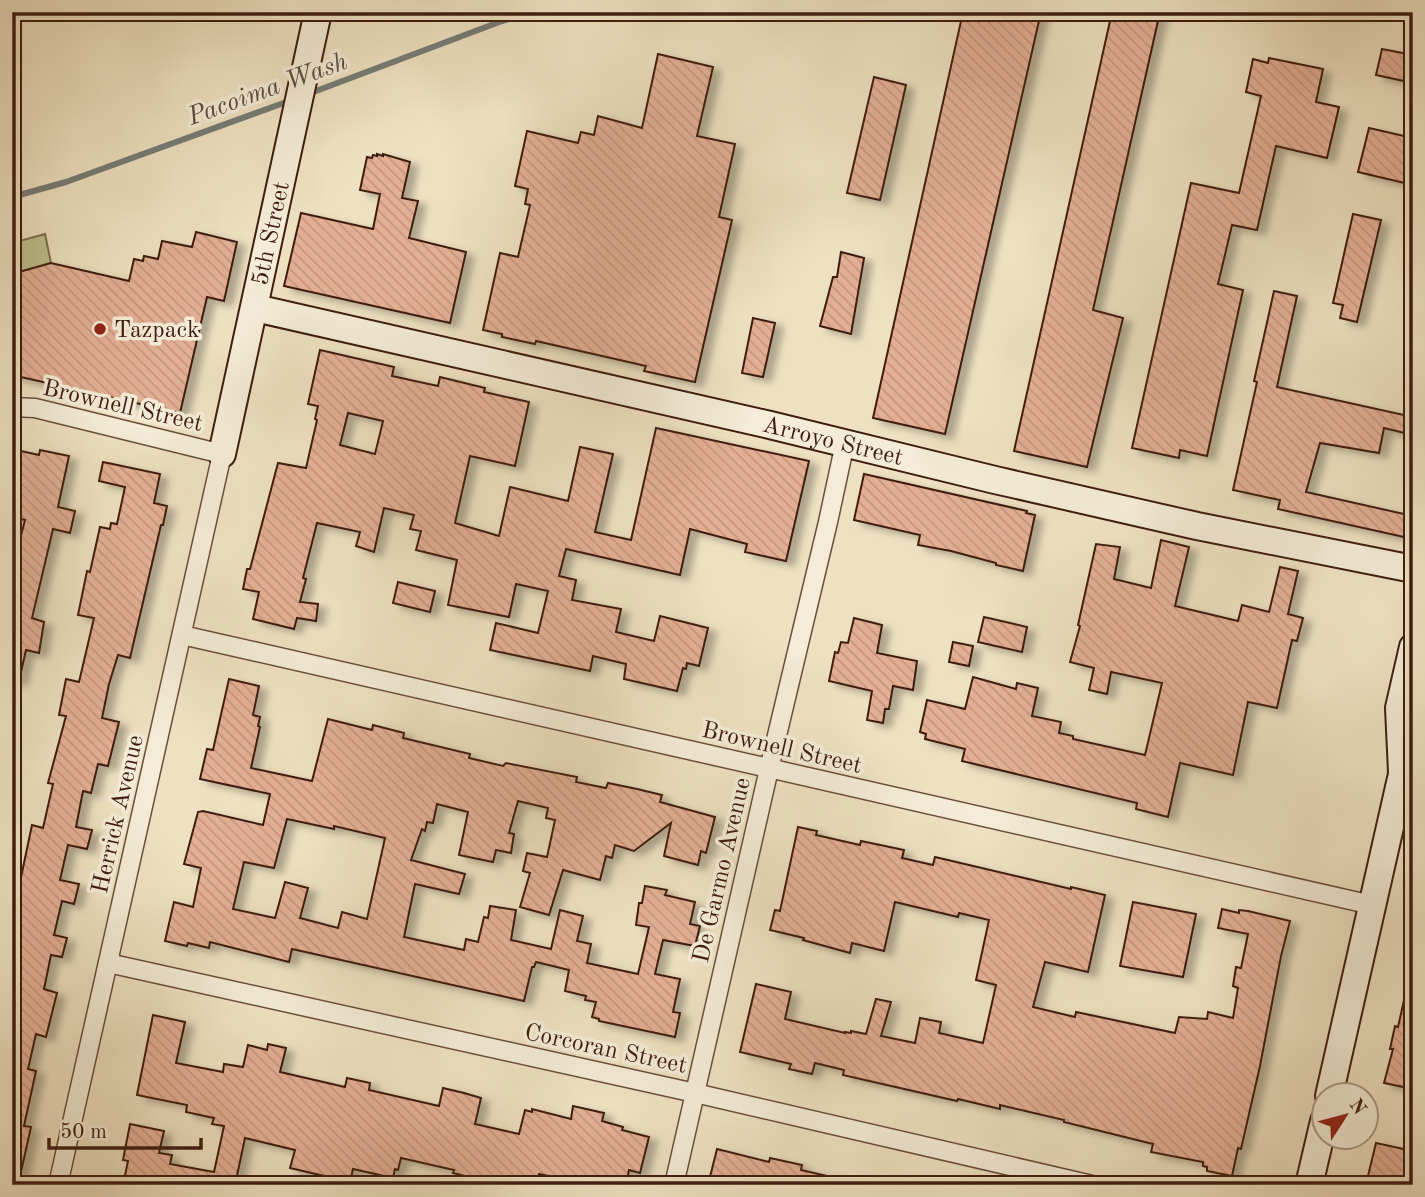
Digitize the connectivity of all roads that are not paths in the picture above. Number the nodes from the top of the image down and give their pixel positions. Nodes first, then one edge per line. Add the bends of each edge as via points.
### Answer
1 (318, 12) edge
2 (255, 308) junction
3 (12, 407) edge
4 (845, 443) junction
5 (222, 454) junction
6 (1413, 569) edge
7 (182, 635) junction
8 (1413, 647) edge
9 (1408, 762) edge
10 (769, 769) junction
11 (1372, 905) junction
12 (108, 963) junction
13 (1332, 1082) edge
14 (695, 1093) junction
15 (1317, 1152) edge
16 (58, 1185) edge
17 (674, 1185) edge
18 (1092, 1185) edge
19 (1309, 1185) edge

1 - 2 street, 5th Street
2 - 4 street, Arroyo Street
2 - 5 street, 5th Street
3 - 5 street, Brownell Street via 35,408
4 - 6 street, Arroyo Street via 1198,526
4 - 10 street, De Garmo Avenue
5 - 7 street, Herrick Avenue
7 - 10 street, Brownell Street
7 - 12 street, Herrick Avenue
8 - 9 street via 1399,708
9 - 11 street
10 - 11 street, Brownell Street
10 - 14 street, De Garmo Avenue
11 - 13 street
12 - 14 street, Corcoran Street
12 - 16 street, Herrick Avenue
14 - 17 street, De Garmo Avenue
14 - 18 street, Corcoran Street
15 - 19 street

